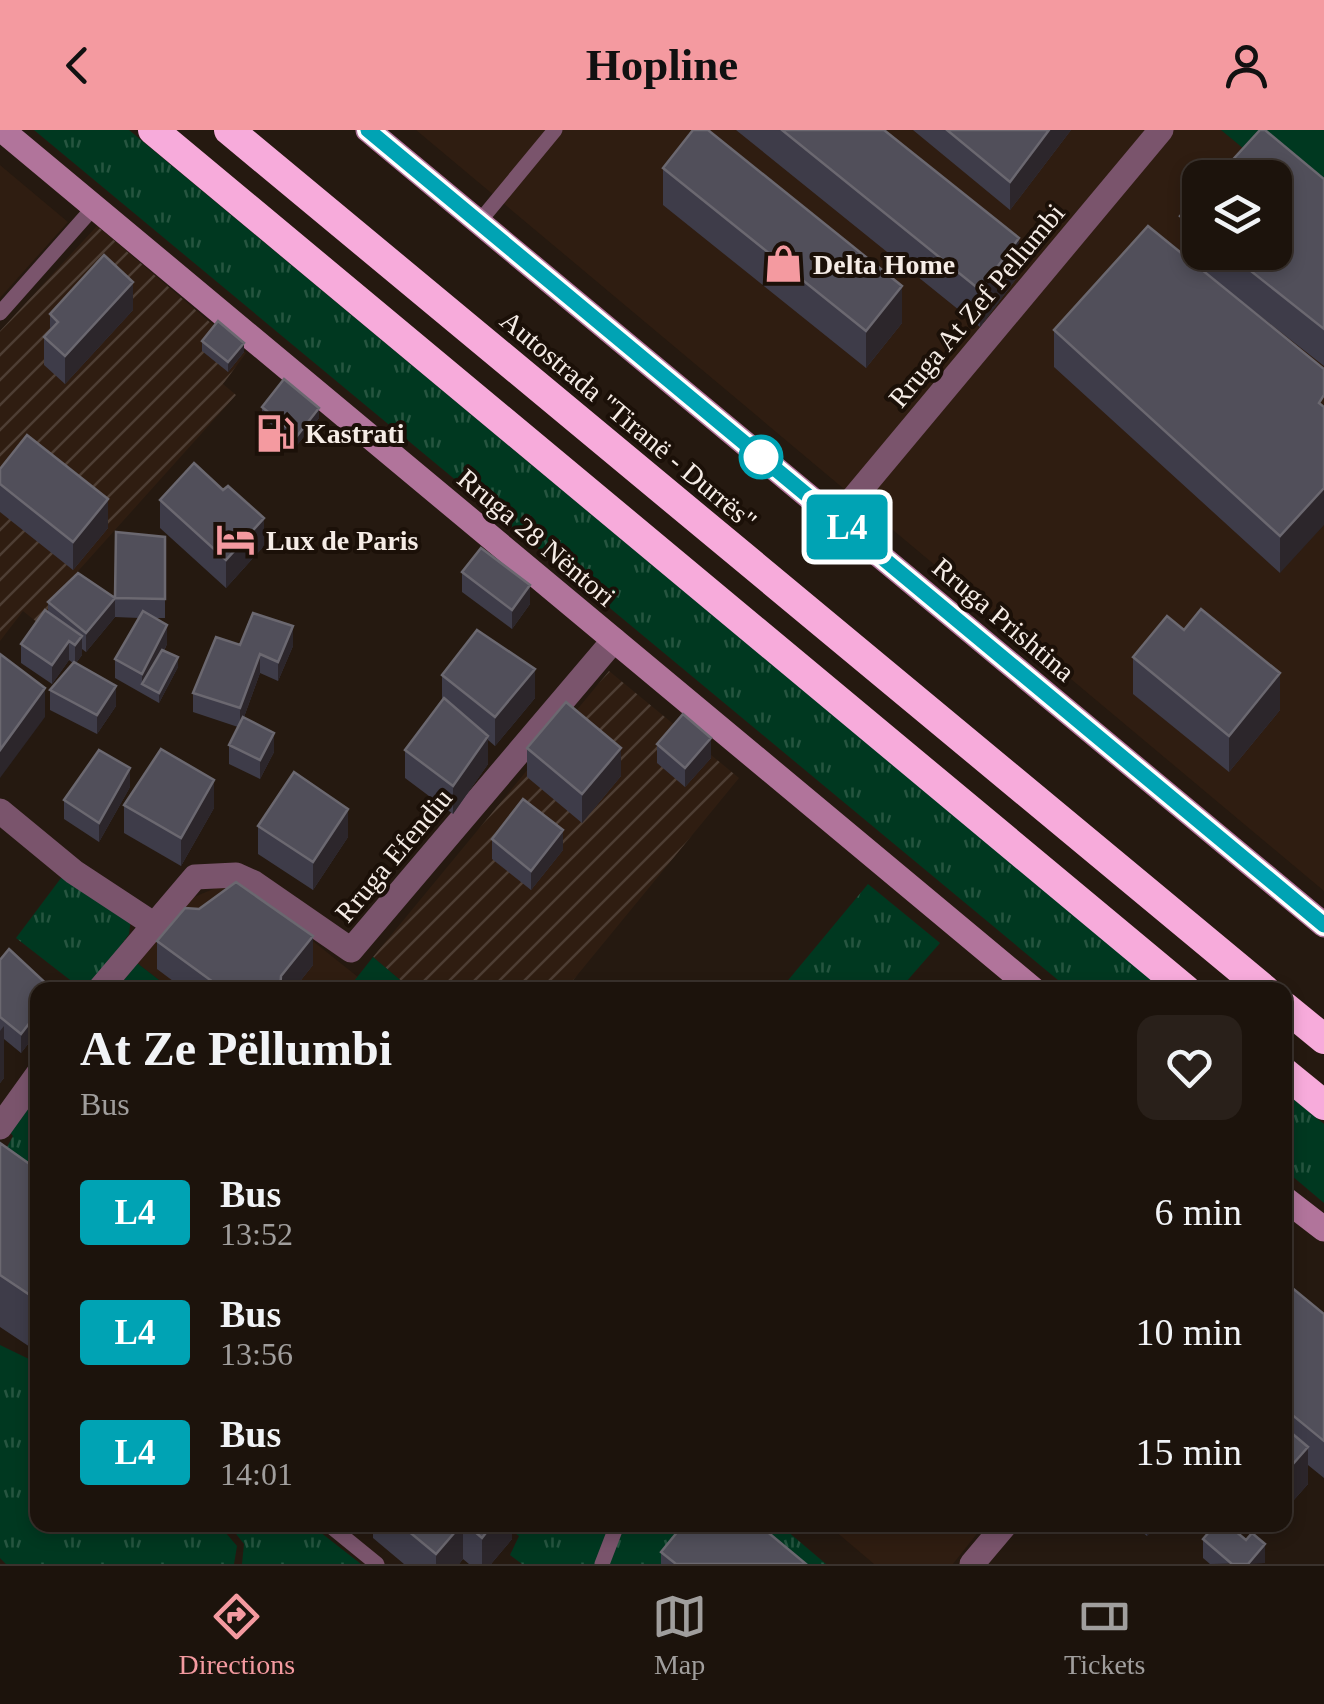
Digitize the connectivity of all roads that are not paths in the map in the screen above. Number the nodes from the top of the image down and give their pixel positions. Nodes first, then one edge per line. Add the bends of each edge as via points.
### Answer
1 (2, 130) edge
2 (153, 130) edge
3 (229, 130) edge
4 (368, 130) edge
5 (555, 130) edge
6 (1161, 130) edge
7 (94, 206) junction
8 (480, 222) junction
9 (0, 313) edge
10 (837, 518) junction
11 (614, 640) junction
12 (0, 811) edge
13 (153, 924) junction
14 (1324, 924) edge
15 (105, 982) edge
16 (1024, 982) edge
17 (1176, 982) edge
18 (1255, 982) edge
19 (1292, 1013) edge
20 (1324, 1039) edge
21 (1292, 1079) edge
22 (30, 1085) edge
23 (1324, 1105) edge
24 (0, 1127) edge
25 (1292, 1204) edge
26 (1324, 1229) edge
27 (338, 1532) edge
28 (614, 1532) edge
29 (998, 1532) edge
30 (377, 1564) edge
31 (602, 1564) edge
32 (972, 1564) edge

1 - 7 main road, Rruga 28 Nëntori
2 - 17 highway
3 - 18 highway, Autostrada "Tiranë - Durrës"
4 - 8 main road, Rruga Prishtina
5 - 8 lane
6 - 10 street, Rruga At Zef Pellumbi
7 - 9 lane
7 - 11 main road, Rruga 28 Nëntori
8 - 10 main road, Rruga Prishtina
10 - 14 main road, Rruga Prishtina
11 - 13 street, Rruga Efendiu via 352,950 236,875 194,877
11 - 16 main road, Rruga 28 Nëntori
12 - 13 street via 74,872
13 - 15 street, Rruga Efendiu
19 - 20 highway
21 - 23 highway
22 - 24 street
25 - 26 main road
27 - 30 lane
28 - 31 lane
29 - 32 street

